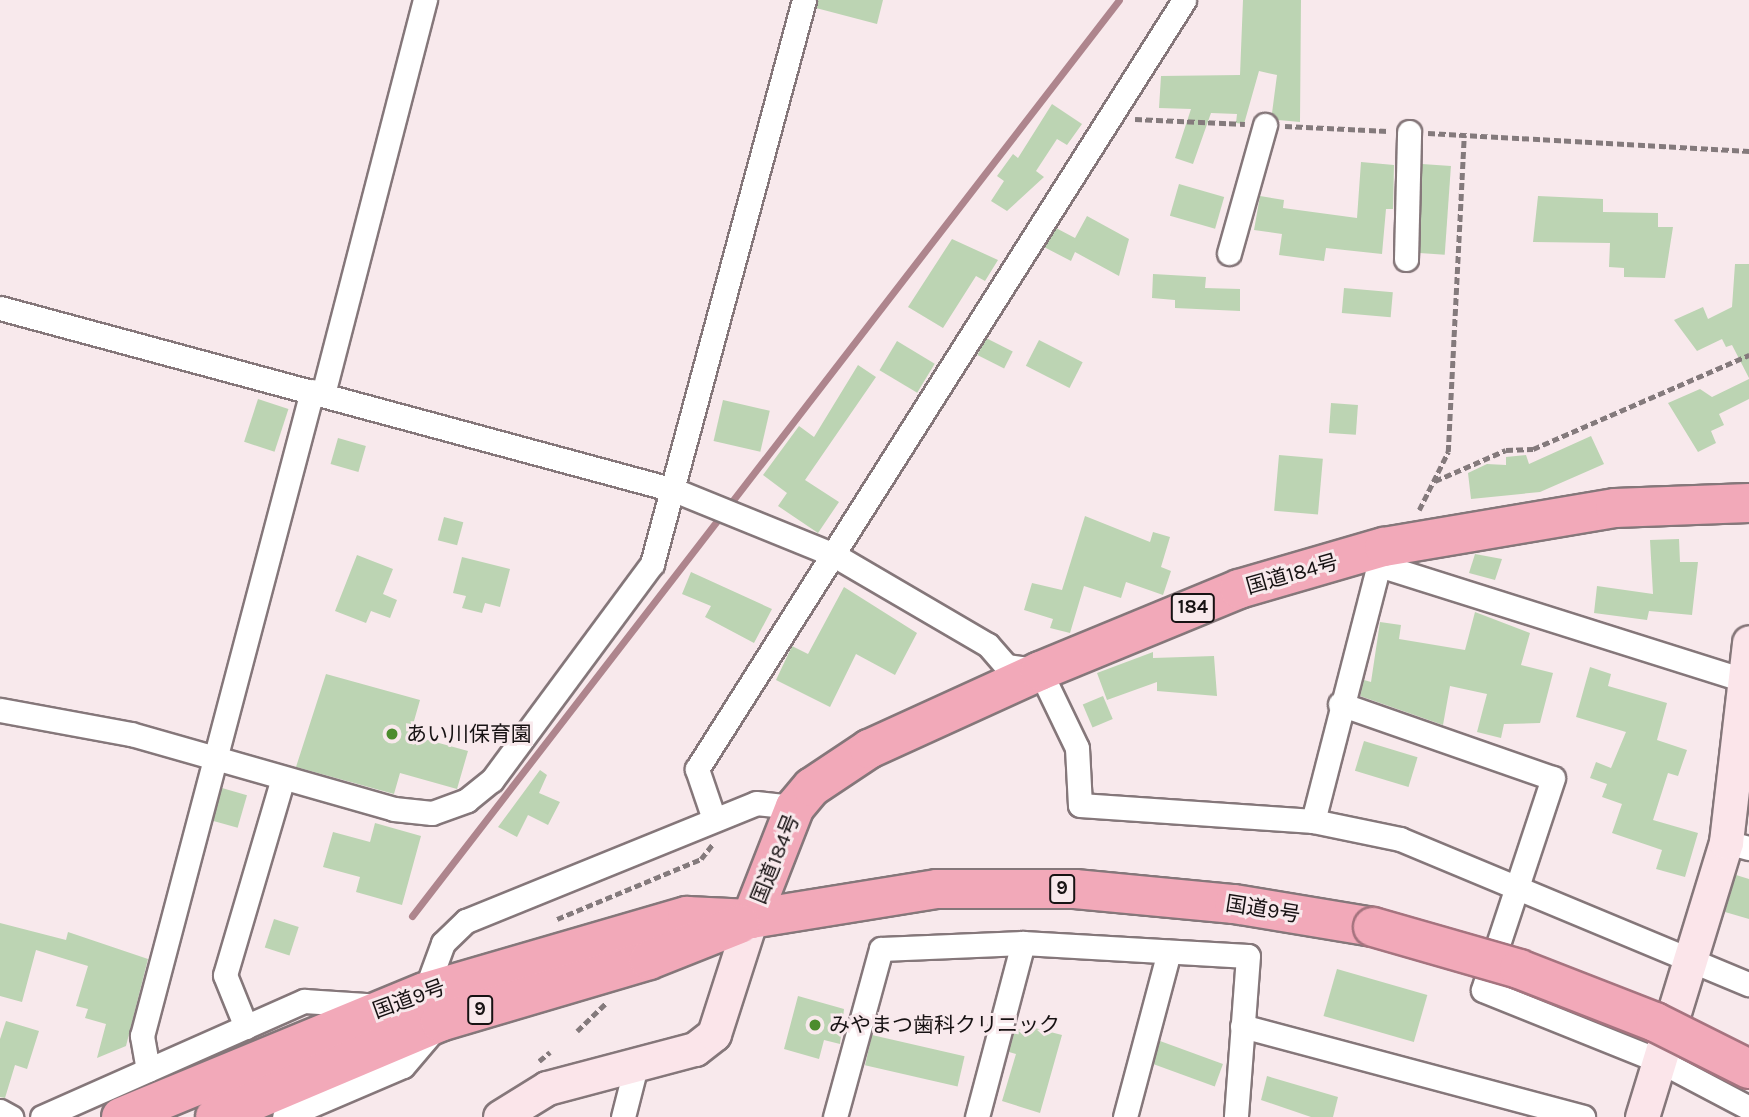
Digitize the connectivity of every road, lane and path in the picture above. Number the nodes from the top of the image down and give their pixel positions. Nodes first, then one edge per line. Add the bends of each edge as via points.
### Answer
1 (425, 0) edge
2 (804, 0) edge
3 (1184, 0) edge
4 (1265, 125) dead end
5 (1409, 132) dead end
6 (1464, 135) dead end
7 (1229, 253) dead end
8 (1406, 259) dead end
9 (0, 308) edge
10 (1749, 355) edge
11 (318, 393) junction
12 (1434, 481) junction
13 (674, 490) junction
14 (1749, 503) edge
15 (1389, 552) junction
16 (835, 555) junction
17 (1749, 642) edge
18 (1040, 671) junction
19 (1748, 682) edge
20 (1340, 704) junction
21 (0, 710) edge
22 (215, 759) junction
23 (283, 778) junction
24 (795, 807) junction
25 (714, 819) junction
26 (1313, 821) junction
27 (1737, 845) edge
28 (1515, 887) junction
29 (557, 919) dead end
30 (751, 919) junction
31 (1023, 943) junction
32 (1169, 952) junction
33 (1692, 957) junction
34 (1749, 984) edge
35 (385, 1006) junction
36 (432, 1007) junction
37 (598, 1016) dead end
38 (1242, 1026) junction
39 (246, 1027) junction
40 (577, 1031) dead end
41 (1660, 1060) junction
42 (636, 1066) junction
43 (1749, 1069) edge
44 (148, 1070) junction
45 (1749, 1108) edge
46 (70, 1109) edge
47 (0, 1111) edge
48 (11, 1117) edge
49 (42, 1117) edge
50 (121, 1117) edge
51 (215, 1117) edge
52 (284, 1117) edge
53 (500, 1117) edge
54 (623, 1117) edge
55 (835, 1117) edge
56 (977, 1117) edge
57 (1125, 1117) edge
58 (1236, 1117) edge
59 (1584, 1117) edge
60 (1642, 1117) edge

1 - 11 street
2 - 13 street
3 - 16 street
4 - 7 street
5 - 8 street
6 - 12 path via 1448,452
9 - 11 street
10 - 12 path via 1533,449 1506,450
11 - 13 street
11 - 22 street
12 - 15 path
13 - 16 street
13 - 23 street via 652,564 612,625 492,780 467,800 432,813
14 - 15 highway, 国道184号 / 184 via 1615,508
15 - 18 highway, 国道184号 / 184 via 1239,589
15 - 19 street
15 - 20 street
16 - 18 street via 988,645 1006,666
16 - 25 street via 697,769
17 - 19 street
18 - 24 highway, 国道184号 / 184 via 869,749 830,773
18 - 26 street via 1077,748 1080,805
19 - 27 street
20 - 26 street
20 - 28 street via 1553,778
21 - 22 street via 131,734
22 - 23 street
22 - 44 street via 142,1036
23 - 39 street via 225,975
24 - 25 street via 756,803
24 - 30 highway, 国道184号 / 184
25 - 29 path via 713,843 701,859
25 - 36 street via 466,921 443,943
26 - 28 street via 1400,839
27 - 33 street
28 - 33 street
28 - 41 street via 1483,990
30 - 36 highway, 国道9号 / 9 via 687,916
30 - 42 street via 714,1034 695,1049
30 - 43 highway, 国道9号 / 9, bridge via 937,889 1075,889 1234,904 1373,928 1519,969 1655,1023
31 - 32 street
31 - 55 street via 881,949
31 - 56 street
32 - 38 street via 1248,956
32 - 57 street
33 - 34 street
33 - 41 street
35 - 36 highway, 国道9号 / 9
35 - 39 street via 304,1001
35 - 50 highway, 国道9号 / 9
36 - 51 highway, 国道9号 / 9
36 - 52 street via 403,1066
37 - 40 path
38 - 58 street
38 - 59 street
39 - 44 street
41 - 45 street
41 - 60 street
42 - 53 street via 547,1088
42 - 54 street
44 - 46 street
46 - 49 street
47 - 48 street

